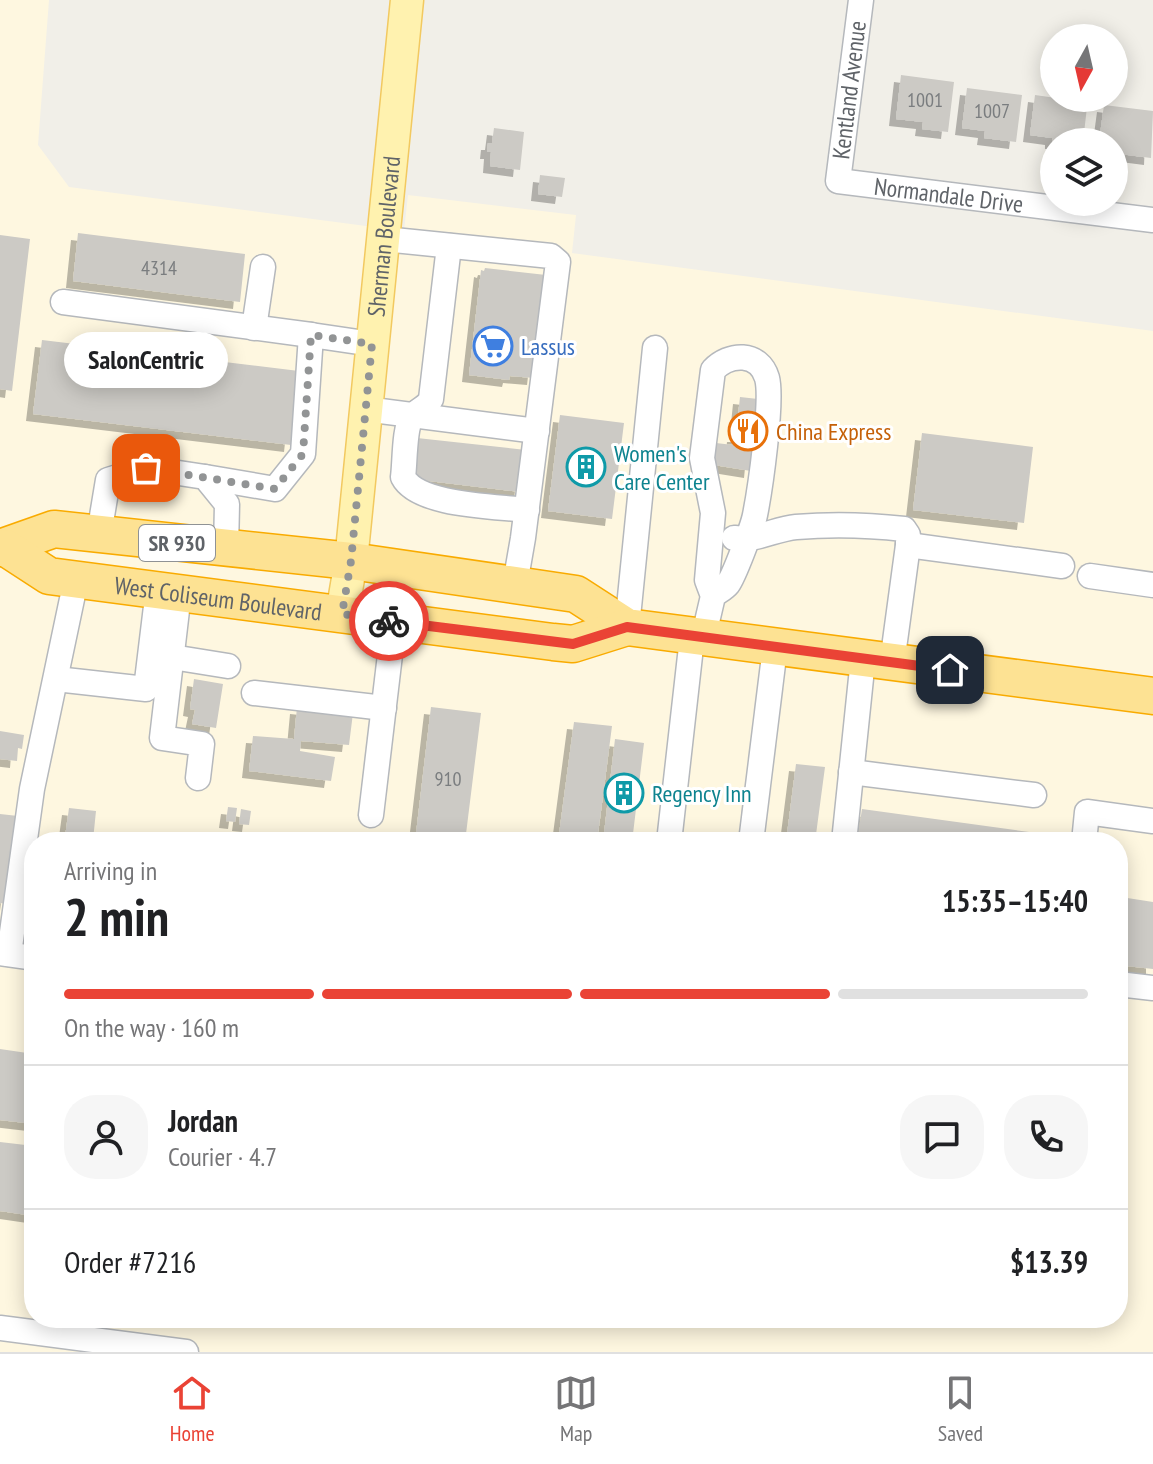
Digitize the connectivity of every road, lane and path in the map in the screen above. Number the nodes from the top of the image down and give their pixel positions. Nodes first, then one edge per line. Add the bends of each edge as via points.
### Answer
1 (407, 0) edge
2 (861, 0) edge
3 (838, 181) joint
4 (1153, 220) edge
5 (384, 239) junction
6 (449, 246) junction
7 (263, 267) dead end
8 (63, 302) dead end
9 (254, 328) junction
10 (311, 335) junction
11 (372, 344) junction
12 (655, 348) dead end
13 (365, 409) junction
14 (413, 415) junction
15 (537, 431) junction
16 (205, 477) junction
17 (527, 510) junction
18 (99, 534) junction
19 (712, 535) junction
20 (746, 540) junction
21 (908, 545) junction
22 (3, 548) edge
23 (226, 549) junction
24 (351, 561) junction
25 (1062, 566) dead end
26 (1090, 576) dead end
27 (76, 580) junction
28 (515, 584) junction
29 (1153, 585) edge
30 (169, 592) junction
31 (713, 596) junction
32 (342, 614) junction
33 (394, 621) junction
34 (627, 627) junction
35 (698, 638) junction
36 (775, 648) junction
37 (172, 657) junction
38 (878, 661) junction
39 (228, 666) dead end
40 (56, 679) junction
41 (254, 693) dead end
42 (1153, 696) edge
43 (384, 708) junction
44 (851, 772) junction
45 (198, 778) dead end
46 (1034, 795) dead end
47 (371, 815) dead end
48 (1153, 821) edge
49 (25, 832) edge
50 (670, 832) edge
51 (752, 832) edge
52 (845, 832) edge
53 (1085, 832) edge
54 (24, 836) edge
55 (4, 954) edge
56 (24, 957) edge
57 (1128, 985) edge
58 (1153, 988) edge
59 (0, 1328) edge
60 (186, 1352) edge

1 - 5 main road, Sherman Boulevard
2 - 3 street, Kentland Avenue
3 - 4 street, Normandale Drive
5 - 6 street
5 - 11 main road, Sherman Boulevard
6 - 14 street via 431,399
6 - 15 street via 551,256 558,262
7 - 9 street
8 - 9 street
9 - 10 street
10 - 11 street
10 - 16 street via 303,454 275,489
11 - 13 main road, Sherman Boulevard
12 - 34 street
13 - 14 street
13 - 24 main road, Sherman Boulevard
14 - 15 street
14 - 17 street via 403,477 407,485 433,498
15 - 17 street
16 - 18 street via 146,468 108,480
16 - 23 street via 227,504
17 - 28 street
18 - 22 highway, West Coliseum Boulevard / SR 930 via 54,529
18 - 23 highway, West Coliseum Boulevard / SR 930
19 - 20 street
19 - 20 street via 702,458 713,370 737,355 761,367 767,379 755,517
19 - 31 street via 707,580
20 - 21 street via 793,527 883,526 904,529
20 - 31 street via 728,584
21 - 25 street
21 - 38 street
22 - 27 highway, West Coliseum Boulevard / SR 930 via 49,576
23 - 24 highway, West Coliseum Boulevard / SR 930
24 - 28 highway, West Coliseum Boulevard / SR 930
24 - 32 main road, Sherman Boulevard
26 - 29 street
27 - 30 highway, West Coliseum Boulevard / SR 930
27 - 40 street
28 - 34 highway, West Coliseum Boulevard / SR 930 via 576,594
30 - 32 highway, West Coliseum Boulevard / SR 930
30 - 37 street
30 - 40 street via 146,689
31 - 35 street
32 - 33 highway, West Coliseum Boulevard / SR 930
33 - 34 highway, West Coliseum Boulevard / SR 930 via 573,644
33 - 43 street
34 - 35 highway, West Coliseum Boulevard / SR 930
35 - 36 highway, West Coliseum Boulevard / SR 930
35 - 50 street
36 - 38 highway, West Coliseum Boulevard / SR 930
36 - 51 street
37 - 39 street
37 - 45 street via 162,738 202,744
38 - 42 highway, West Coliseum Boulevard / SR 930
38 - 44 street
40 - 49 street
41 - 43 street
43 - 47 street
44 - 46 street
44 - 52 street
48 - 53 street via 1087,812
54 - 55 street
55 - 56 street
57 - 58 street
59 - 60 street

